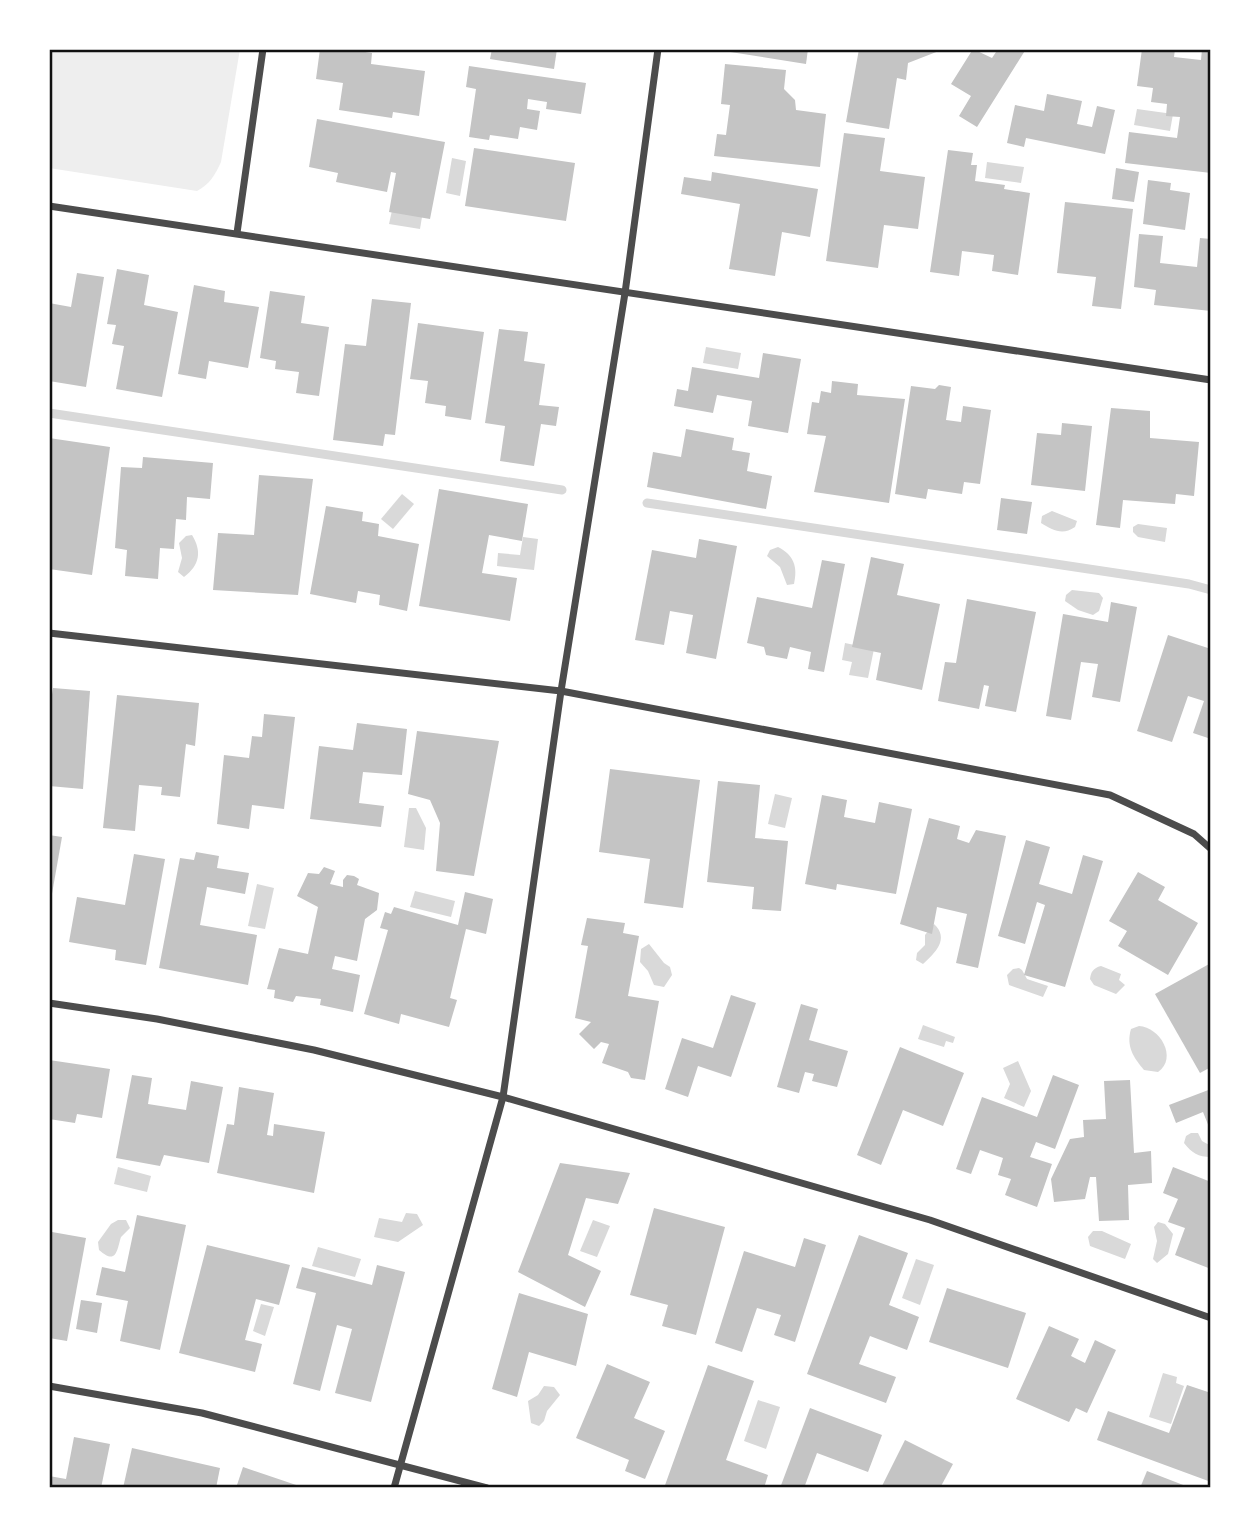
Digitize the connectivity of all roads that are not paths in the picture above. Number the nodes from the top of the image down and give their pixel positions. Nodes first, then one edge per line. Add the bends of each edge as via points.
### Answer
1 (263, 49) edge
2 (658, 49) edge
3 (49, 205) edge
4 (237, 233) junction
5 (625, 293) junction
6 (1211, 380) edge
7 (49, 633) edge
8 (561, 691) junction
9 (1211, 849) edge
10 (49, 1003) edge
11 (503, 1097) junction
12 (1211, 1318) edge
13 (49, 1386) edge
14 (402, 1465) junction
15 (394, 1488) edge
16 (486, 1488) edge

1 - 4 street
2 - 5 street
3 - 4 street
4 - 5 street
5 - 6 street
5 - 8 street
7 - 8 street
8 - 9 street via 1110,795 1194,835
8 - 11 street
10 - 11 street via 157,1018 314,1050
11 - 12 street via 930,1220
11 - 14 street
13 - 14 street via 202,1413
14 - 15 street
14 - 16 street

